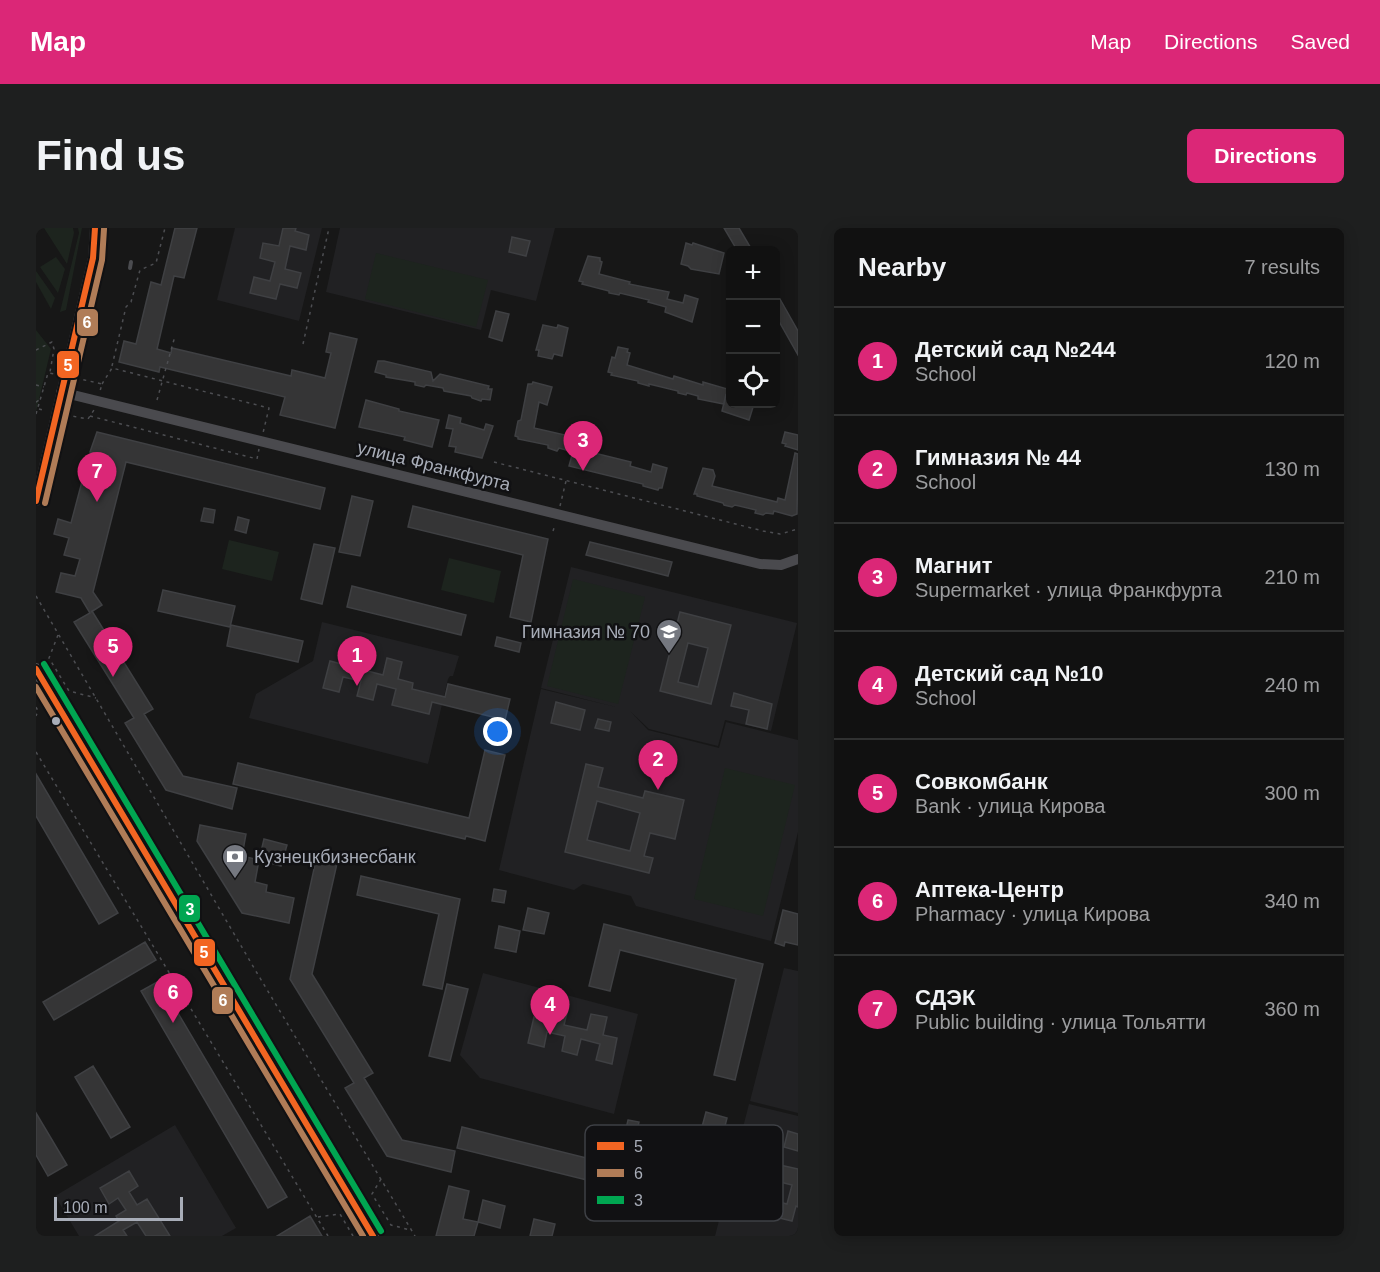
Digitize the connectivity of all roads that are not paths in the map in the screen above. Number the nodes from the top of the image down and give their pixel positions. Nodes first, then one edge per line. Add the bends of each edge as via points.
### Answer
1 (95, 228) edge
2 (61, 392) junction
3 (36, 501) edge
4 (798, 559) edge
5 (36, 669) edge
6 (373, 1236) edge

1 - 2 street via 93,258
2 - 3 street
2 - 4 street, улица Франкфурта via 760,564 782,565
5 - 6 main road

